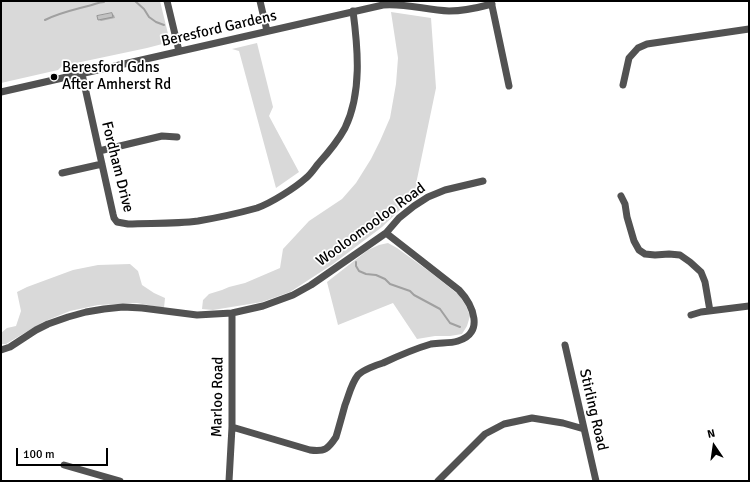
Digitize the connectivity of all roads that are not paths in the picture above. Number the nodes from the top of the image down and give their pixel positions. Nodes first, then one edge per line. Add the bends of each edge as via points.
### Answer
1 (167, 1) edge
2 (260, 1) edge
3 (491, 3) edge
4 (353, 12) junction
5 (749, 29) edge
6 (267, 31) junction
7 (179, 52) junction
8 (82, 74) junction
9 (623, 85) dead end
10 (509, 86) dead end
11 (1, 92) edge
12 (177, 137) dead end
13 (99, 151) junction
14 (102, 164) junction
15 (62, 173) dead end
16 (483, 181) dead end
17 (620, 196) dead end
18 (386, 233) junction
19 (749, 306) edge
20 (710, 311) junction
21 (232, 313) junction
22 (691, 315) dead end
23 (565, 345) dead end
24 (1, 350) edge
25 (232, 427) junction
26 (584, 429) junction
27 (64, 465) dead end
28 (120, 481) edge
29 (229, 481) edge
30 (438, 481) edge
31 (596, 481) edge

1 - 7 street
2 - 6 street
3 - 4 street, Beresford Gardens via 466,10 447,11 393,4
3 - 10 street
4 - 6 street, Beresford Gardens
4 - 14 street, Fordham Drive via 357,48 356,86 351,114 336,142 307,177 269,202 248,210 197,221 122,224 114,218
5 - 9 street via 647,44 638,48 630,58
6 - 7 street, Beresford Gardens
7 - 8 street, Beresford Gardens
8 - 11 street, Beresford Gardens
8 - 13 street, Fordham Drive
12 - 13 street via 162,136
13 - 14 street, Fordham Drive
14 - 15 street
16 - 18 street, Wooloomooloo Road via 437,192 399,218
17 - 20 street via 625,204 634,241 639,250 645,254 680,255 690,262 701,272
18 - 21 street, Wooloomooloo Road via 293,295 263,306
18 - 25 street via 459,290 468,302 475,321 471,333 464,339 451,343 420,347 359,374 351,385 336,437 326,450 310,450
19 - 20 street
20 - 22 street
21 - 24 street, Wooloomooloo Road via 197,315 142,308 104,308 55,322
21 - 25 street, Marloo Road
23 - 26 street, Stirling Road
25 - 29 street, Marloo Road
26 - 30 street via 532,418 504,424 485,434
26 - 31 street, Stirling Road
27 - 28 street

